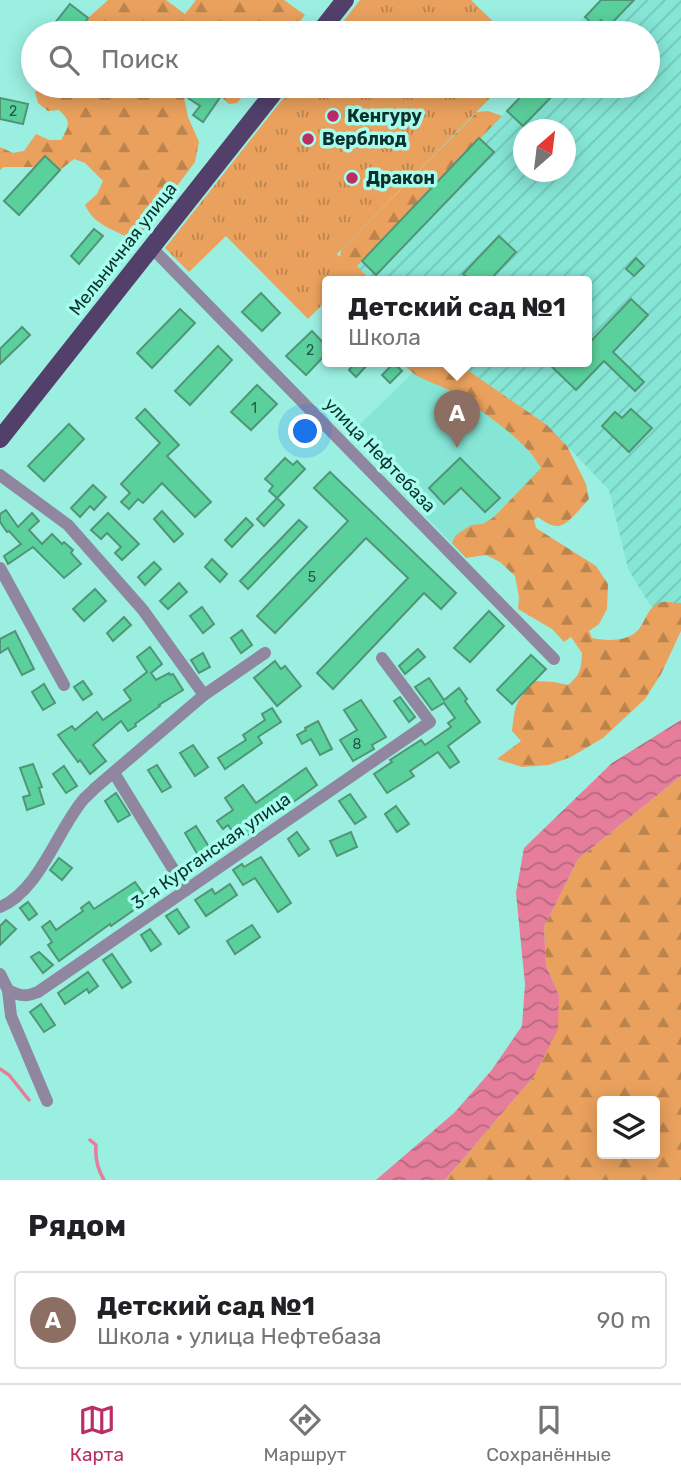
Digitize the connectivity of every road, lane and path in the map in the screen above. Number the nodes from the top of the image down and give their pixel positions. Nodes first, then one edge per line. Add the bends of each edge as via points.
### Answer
1 (345, 0) edge
2 (328, 21) edge
3 (269, 98) edge
4 (151, 247) junction
5 (0, 439) edge
6 (0, 475) edge
7 (0, 568) edge
8 (265, 653) dead end
9 (383, 658) dead end
10 (554, 659) dead end
11 (64, 685) dead end
12 (204, 695) junction
13 (114, 773) junction
14 (186, 890) junction
15 (0, 907) edge
16 (0, 974) edge
17 (8, 990) junction
18 (47, 1101) dead end

1 - 2 main road
3 - 4 main road, Мельничная улица
4 - 5 main road, Мельничная улица
4 - 10 street, улица Нефтебаза
6 - 12 street via 68,526 142,610
7 - 11 street
8 - 12 street
9 - 14 street, 3-я Курганская улица via 430,722
12 - 13 street
13 - 14 street
13 - 15 street via 82,801 27,887
14 - 17 street, 3-я Курганская улица via 38,992 27,996
16 - 17 street
17 - 18 street via 11,1016

